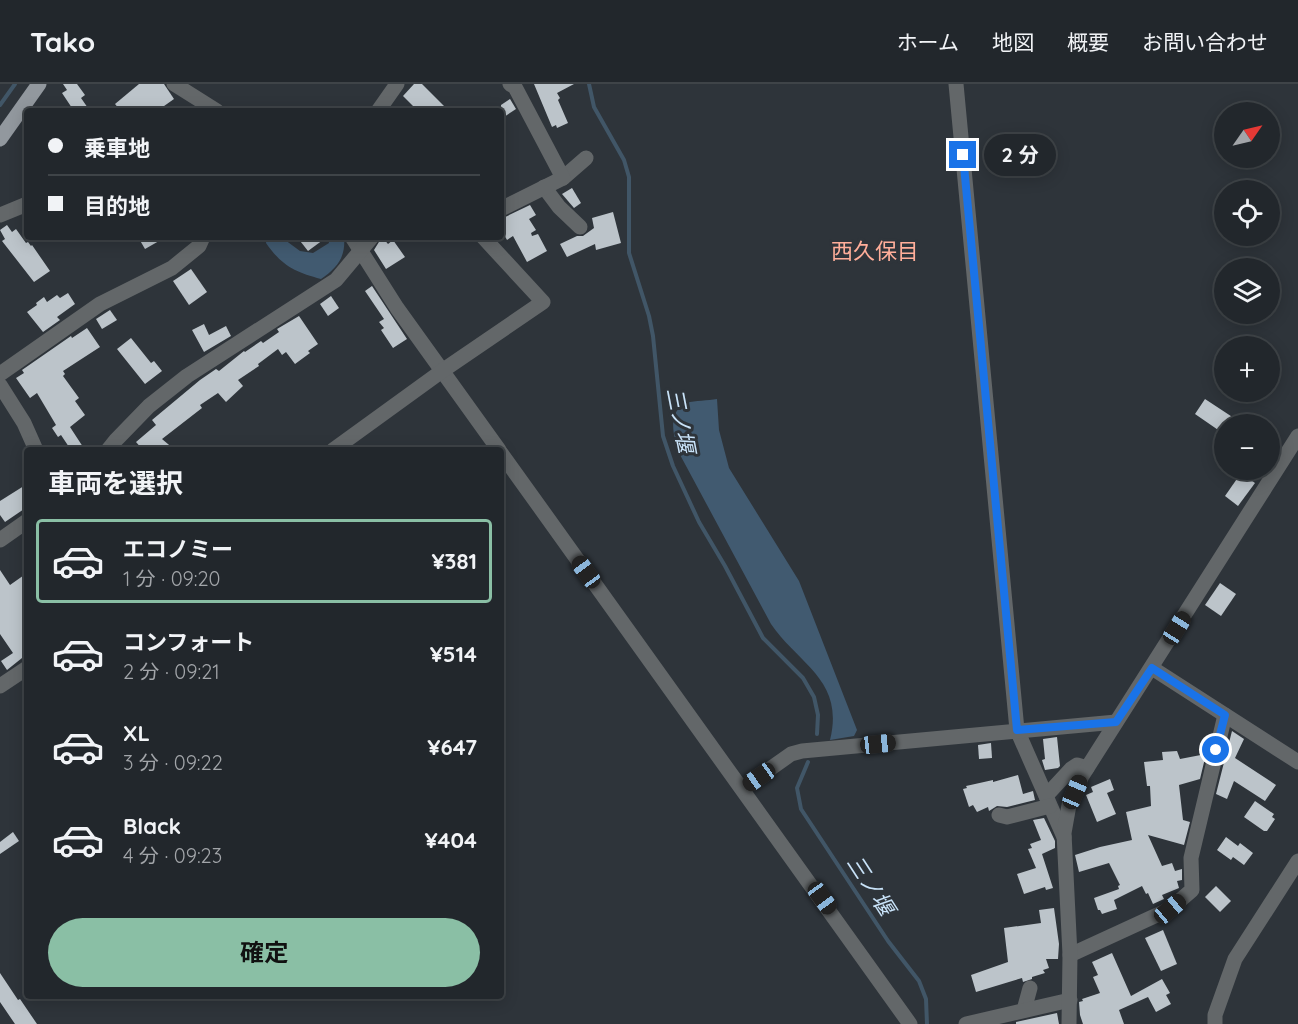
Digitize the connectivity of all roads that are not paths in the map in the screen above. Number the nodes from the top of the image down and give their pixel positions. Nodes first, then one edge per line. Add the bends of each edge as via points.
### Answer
1 (39, 84) edge
2 (174, 84) edge
3 (398, 84) edge
4 (510, 84) edge
5 (956, 84) edge
6 (211, 108) edge
7 (380, 108) edge
8 (0, 140) edge
9 (586, 158) dead end
10 (563, 178) junction
11 (544, 187) junction
12 (24, 205) edge
13 (504, 207) edge
14 (0, 215) edge
15 (580, 227) dead end
16 (202, 240) edge
17 (354, 240) edge
18 (369, 240) edge
19 (486, 240) edge
20 (360, 251) junction
21 (442, 371) junction
22 (0, 374) edge
23 (0, 385) edge
24 (1298, 436) edge
25 (35, 447) edge
26 (111, 447) edge
27 (337, 447) edge
28 (496, 447) edge
29 (504, 458) edge
30 (24, 522) edge
31 (0, 540) edge
32 (1152, 668) junction
33 (24, 670) edge
34 (0, 686) edge
35 (1225, 715) junction
36 (1116, 722) junction
37 (1017, 730) junction
38 (1298, 762) edge
39 (1087, 768) junction
40 (743, 788) junction
41 (1075, 792) junction
42 (1051, 796) junction
43 (999, 815) dead end
44 (1064, 837) junction
45 (1298, 861) edge
46 (1070, 955) junction
47 (1030, 988) dead end
48 (1070, 1000) junction
49 (1024, 1010) junction
50 (910, 1024) edge
51 (966, 1024) edge
52 (1069, 1024) edge
53 (1215, 1024) edge

1 - 8 main road
2 - 6 street
3 - 7 street
4 - 10 street
5 - 37 street
9 - 10 street
10 - 11 street
11 - 13 street
11 - 15 street
12 - 14 street
16 - 22 street via 172,268 100,304
17 - 20 street
18 - 20 street
19 - 21 street via 543,302
20 - 21 street
20 - 26 street via 336,280 179,382 149,406
21 - 27 street
21 - 28 street
23 - 25 street
24 - 32 street
29 - 40 street
30 - 31 street
32 - 35 street
32 - 36 street
33 - 34 street
35 - 38 street
35 - 46 street via 1191,858 1192,890 1170,909
36 - 37 street
36 - 39 street
37 - 40 street via 802,751 791,754
37 - 42 street
39 - 41 street
39 - 42 street via 1077,765 1071,769
40 - 50 street
41 - 42 street
41 - 44 street
42 - 43 street via 1007,817
42 - 44 street
44 - 46 street
45 - 53 street via 1235,959
46 - 48 street
47 - 49 street
48 - 49 street
48 - 52 street
49 - 51 street

